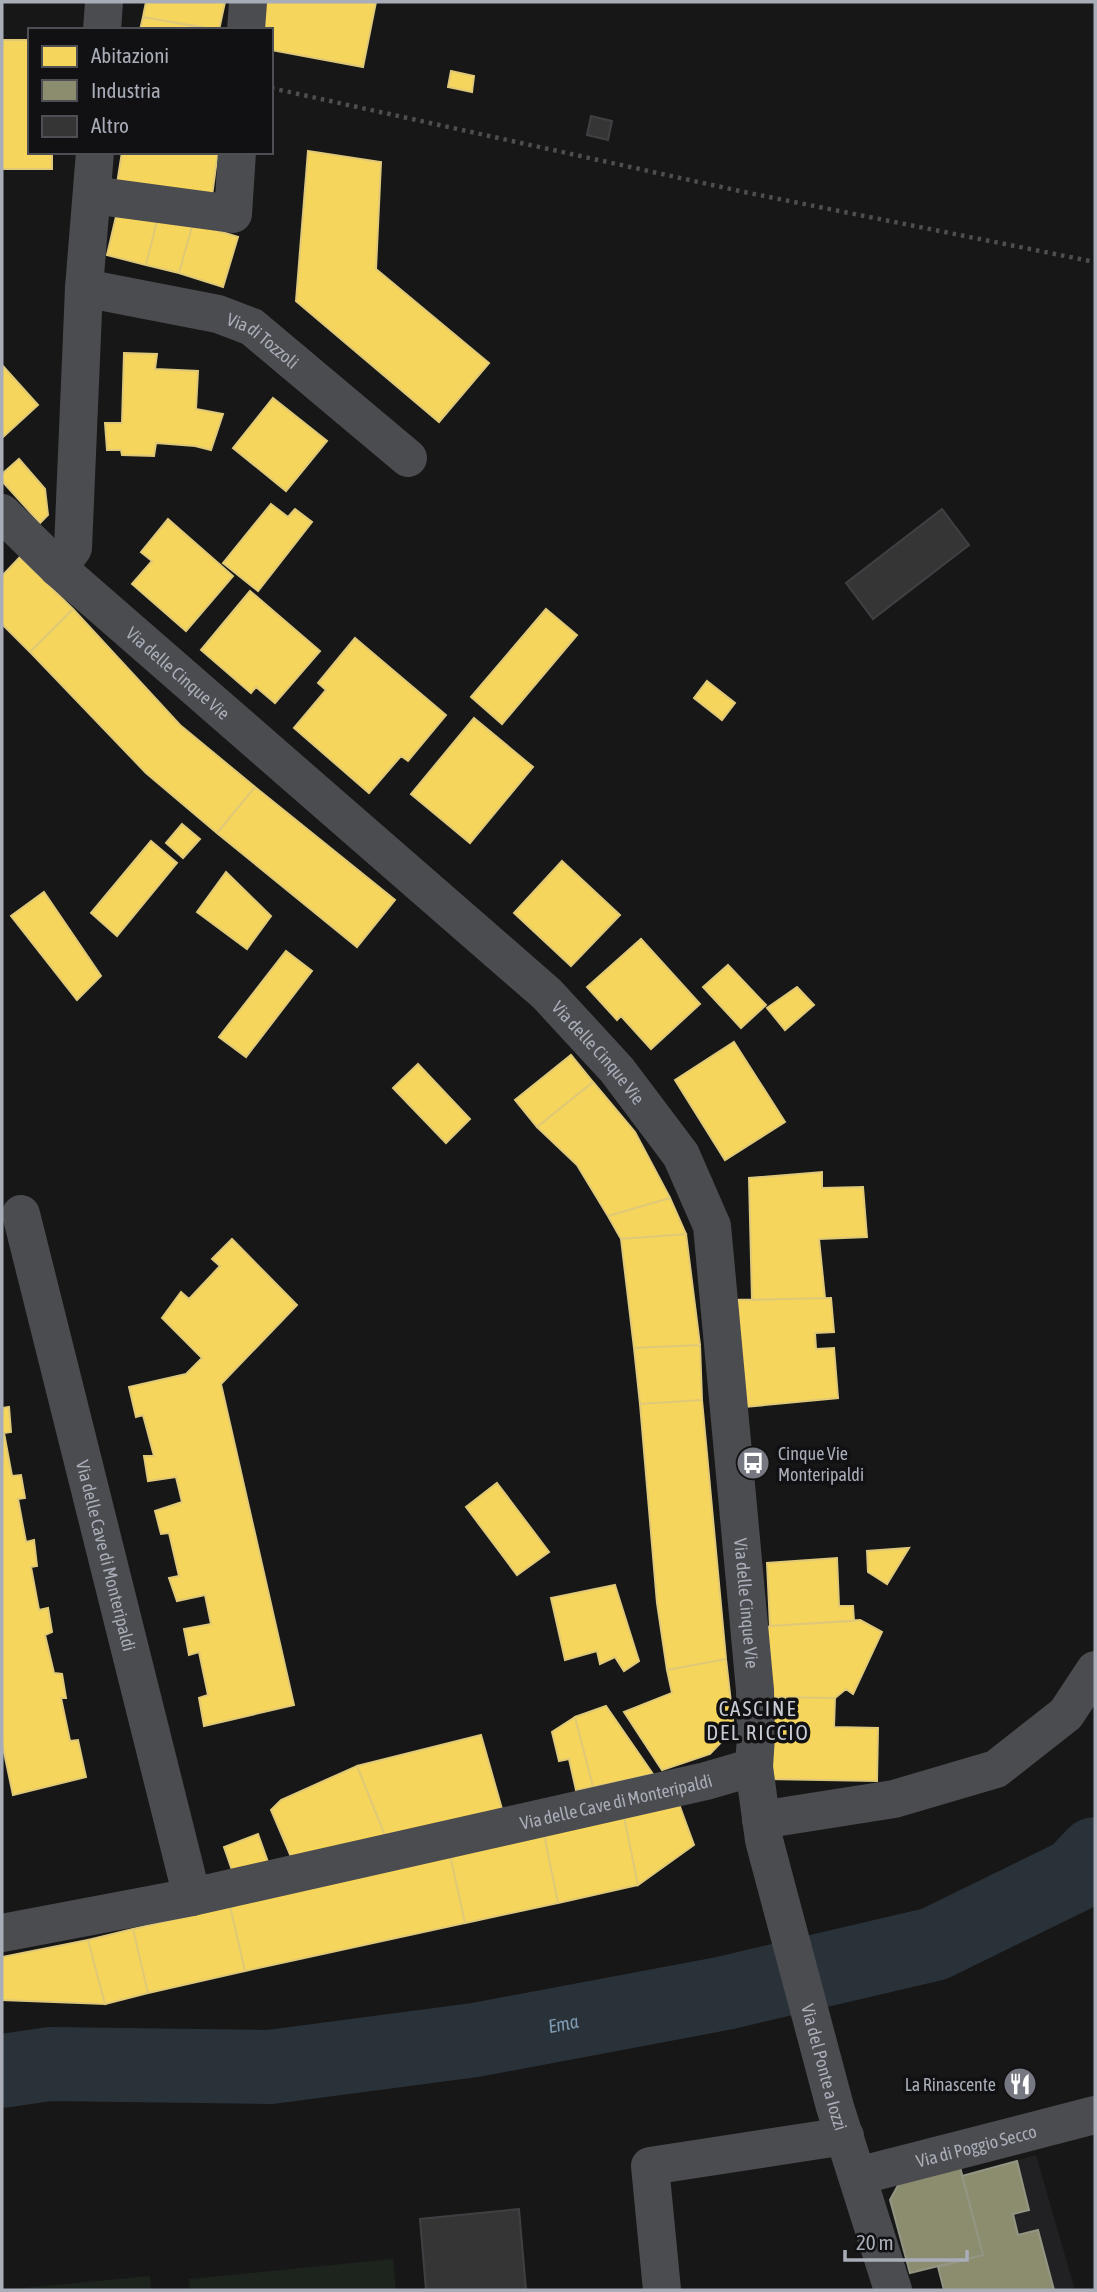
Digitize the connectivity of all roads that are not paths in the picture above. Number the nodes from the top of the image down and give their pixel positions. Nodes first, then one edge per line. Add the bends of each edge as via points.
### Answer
1 (104, 2) edge
2 (248, 2) edge
3 (102, 28) edge
4 (246, 28) edge
5 (94, 154) edge
6 (237, 154) edge
7 (92, 195) junction
8 (84, 288) junction
9 (408, 458) dead end
10 (2, 513) edge
11 (58, 568) junction
12 (21, 1214) dead end
13 (1095, 1670) edge
14 (754, 1767) junction
15 (763, 1830) junction
16 (192, 1897) junction
17 (2, 1933) edge
18 (1095, 2115) edge
19 (840, 2121) junction
20 (858, 2176) junction
21 (662, 2290) edge
22 (894, 2290) edge

1 - 3 street
2 - 4 street
5 - 7 street
6 - 7 street via 233,214
7 - 8 street
8 - 9 street, Via di Tozzoli via 218,314 252,327
8 - 11 street via 73,548
10 - 11 street, Via delle Cinque Vie
11 - 14 street, Via delle Cinque Vie via 547,993 617,1069 681,1155 712,1226 755,1690
12 - 16 street, Via delle Cave di Monteripaldi
13 - 15 street via 1066,1714 996,1769
14 - 15 street, Via delle Cinque Vie
14 - 16 street, Via delle Cave di Monteripaldi via 706,1782
15 - 19 street, Via del Ponte a Iozzi
16 - 17 street, Via delle Cave di Monteripaldi
18 - 20 street, Via di Poggio Secco
19 - 20 street, Via del Ponte a Iozzi
19 - 21 street via 650,2166
20 - 22 street, Via del Ponte a Iozzi

